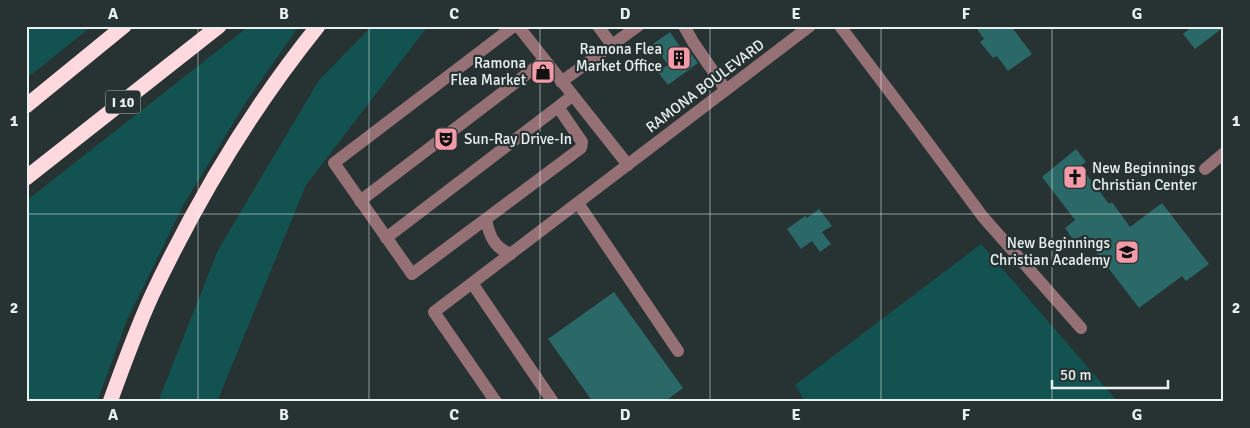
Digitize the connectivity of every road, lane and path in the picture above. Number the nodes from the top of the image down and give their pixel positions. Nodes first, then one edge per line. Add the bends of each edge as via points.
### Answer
1 (124, 26) edge
2 (220, 26) edge
3 (318, 26) edge
4 (514, 26) edge
5 (518, 26) edge
6 (598, 26) edge
7 (638, 26) edge
8 (684, 26) edge
9 (810, 26) edge
10 (840, 26) edge
11 (612, 45) junction
12 (544, 60) junction
13 (561, 82) junction
14 (726, 90) junction
15 (572, 96) junction
16 (26, 106) edge
17 (558, 107) junction
18 (1224, 153) edge
19 (624, 168) junction
20 (1205, 169) dead end
21 (26, 178) edge
22 (360, 200) junction
23 (578, 203) junction
24 (486, 219) junction
25 (386, 238) junction
26 (511, 254) junction
27 (472, 283) junction
28 (1081, 328) dead end
29 (678, 350) dead end
30 (110, 402) edge
31 (496, 402) edge
32 (553, 402) edge

1 - 16 highway
2 - 21 highway, I 10
3 - 30 highway via 235,143 192,219 152,296
4 - 22 street via 334,163
5 - 12 street
6 - 11 street
7 - 11 street
8 - 14 street
9 - 14 street, RAMONA BOULEVARD
10 - 28 street via 983,217
11 - 13 street
12 - 13 street
12 - 22 street
13 - 15 street
14 - 19 street, RAMONA BOULEVARD
15 - 17 street
15 - 19 street
17 - 24 street via 582,142 581,148
17 - 25 street
18 - 20 street
19 - 23 street, RAMONA BOULEVARD
22 - 25 street
23 - 26 street, RAMONA BOULEVARD
23 - 29 street
24 - 25 street via 412,274
24 - 26 street via 495,243 502,251
26 - 27 street, RAMONA BOULEVARD
27 - 31 street, RAMONA BOULEVARD via 434,312
27 - 32 street

